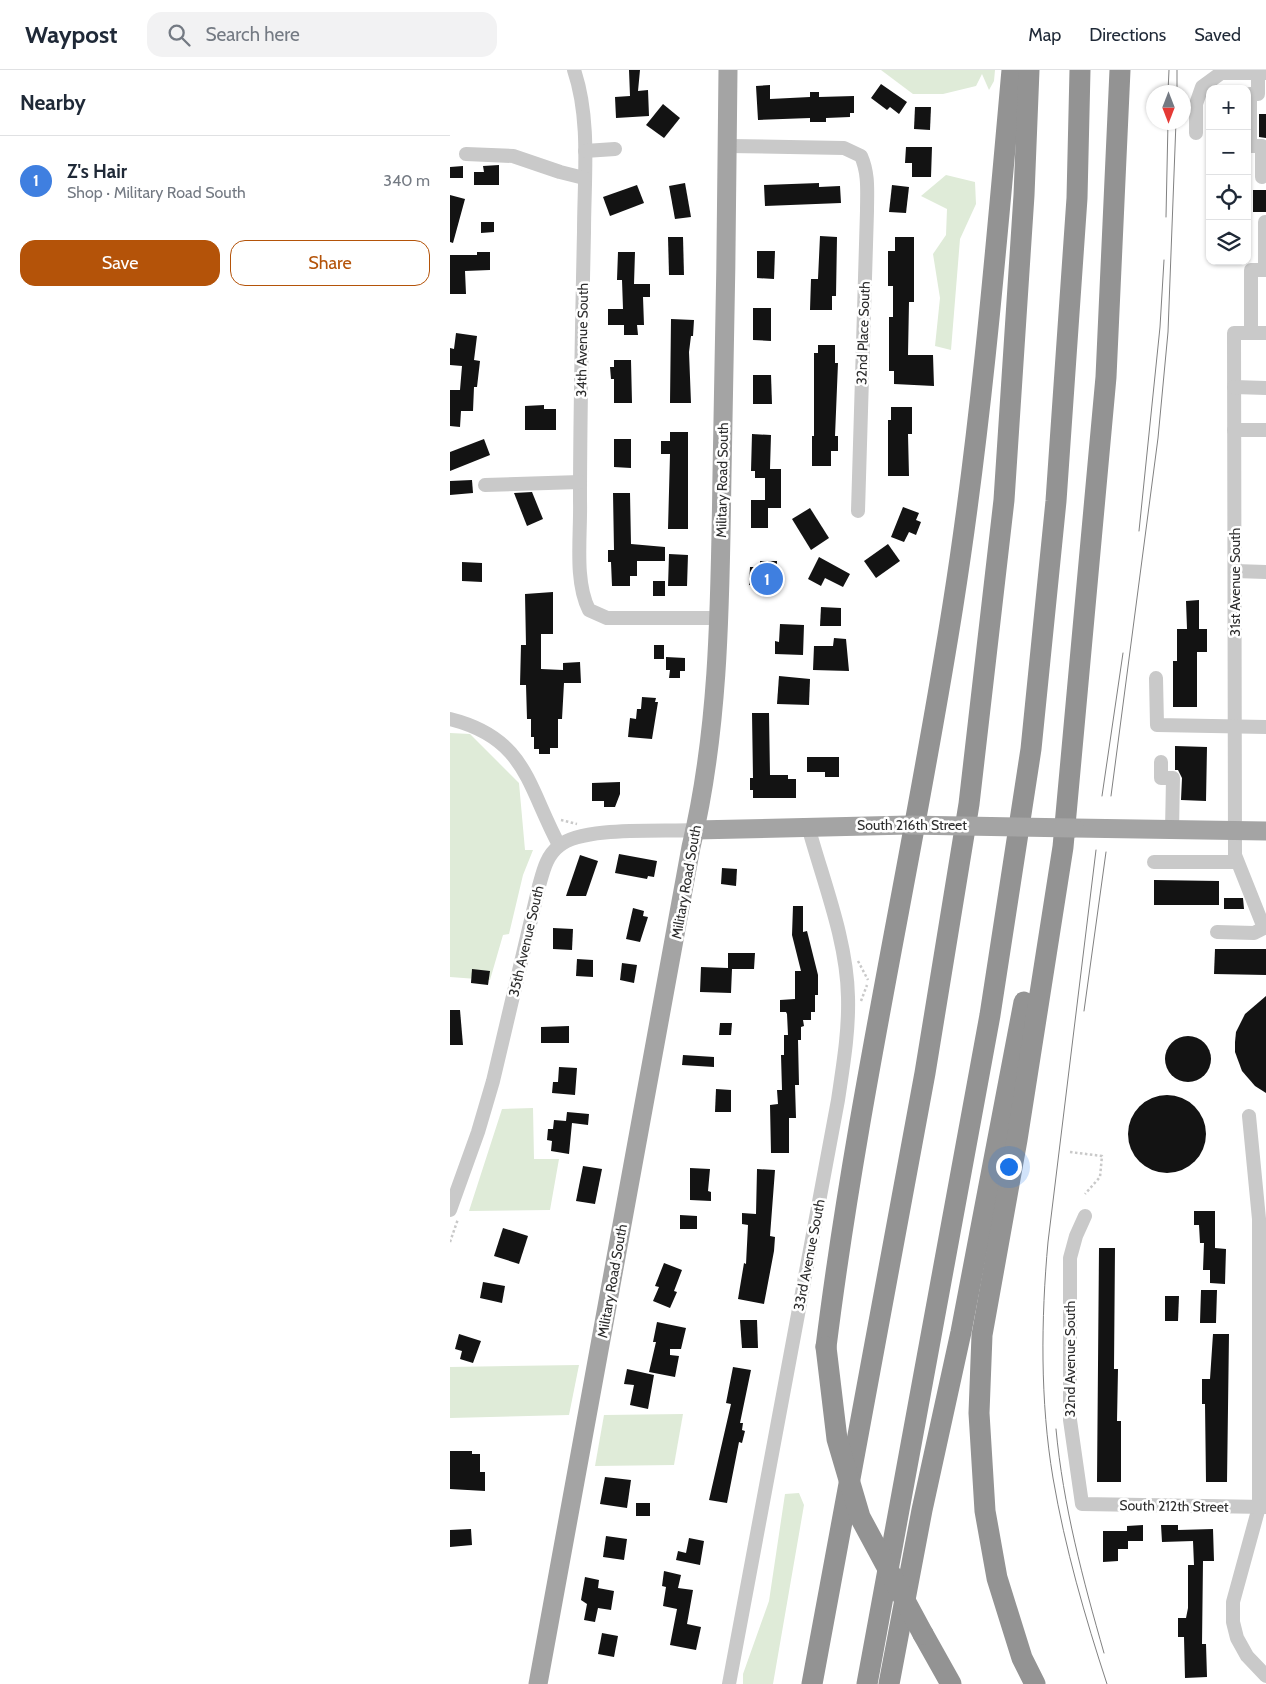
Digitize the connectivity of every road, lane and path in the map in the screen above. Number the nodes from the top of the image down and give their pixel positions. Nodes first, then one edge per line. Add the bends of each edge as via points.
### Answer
1 (574, 70) edge
2 (728, 70) edge
3 (1012, 70) edge
4 (1029, 70) edge
5 (1080, 70) edge
6 (1120, 70) edge
7 (1264, 72) edge
8 (1262, 94) edge
9 (1196, 133) dead end
10 (728, 146) junction
11 (615, 150) dead end
12 (585, 151) junction
13 (466, 154) dead end
14 (1262, 177) dead end
15 (584, 178) junction
16 (1265, 222) edge
17 (1251, 333) junction
18 (1266, 333) edge
19 (1234, 387) junction
20 (1266, 388) edge
21 (1234, 430) junction
22 (1266, 430) edge
23 (580, 482) junction
24 (485, 485) dead end
25 (858, 511) dead end
26 (1234, 571) junction
27 (1266, 572) edge
28 (720, 618) junction
29 (1079, 654) junction
30 (1156, 678) dead end
31 (450, 719) edge
32 (1235, 727) junction
33 (1266, 727) edge
34 (1161, 762) dead end
35 (808, 826) junction
36 (695, 830) junction
37 (1172, 831) junction
38 (1235, 831) junction
39 (1266, 831) edge
40 (560, 845) junction
41 (1154, 862) dead end
42 (1236, 862) junction
43 (1265, 928) edge
44 (1217, 932) dead end
45 (1248, 1116) dead end
46 (1070, 1152) dead end
47 (1085, 1194) dead end
48 (450, 1210) edge
49 (1085, 1216) dead end
50 (1082, 1504) joint
51 (1262, 1507) edge
52 (1266, 1676) edge
53 (538, 1684) edge
54 (729, 1684) edge
55 (812, 1684) edge
56 (867, 1684) edge
57 (889, 1684) edge
58 (951, 1684) edge
59 (1035, 1684) edge

1 - 12 street, 34th Avenue South via 581,90
2 - 10 main road, Military Road South
3 - 58 highway, bridge via 985,362 954,601 849,1184 826,1347 837,1439 860,1517
4 - 55 highway via 1004,500 969,804 926,1073
5 - 56 highway via 1077,198 1056,492 1032,750 990,1015
6 - 29 highway via 1106,377
7 - 8 street
7 - 9 street via 1221,72 1202,86 1196,104
8 - 14 street via 1250,94 1250,146 1262,146
10 - 25 street, 32nd Place South via 844,148 861,156 867,174 867,211
10 - 28 main road, Military Road South
11 - 12 street
12 - 15 street, 34th Avenue South
13 - 15 street via 513,156
15 - 23 street, 34th Avenue South
16 - 17 street via 1265,270 1251,270
17 - 18 street
17 - 19 street, 31st Avenue South via 1234,333
19 - 20 street
19 - 21 street, 31st Avenue South
21 - 22 street
21 - 26 street, 31st Avenue South
23 - 24 street
23 - 28 street, 34th Avenue South via 581,580 584,602 589,610 596,615 613,618
26 - 27 street
26 - 32 street, 31st Avenue South
28 - 36 main road, Military Road South via 712,713
29 - 57 highway via 1053,853
29 - 59 highway via 1063,847 1017,1140 982,1335 979,1413 985,1511 998,1578 1022,1658
30 - 32 street via 1157,725
31 - 40 street via 490,734 515,757 524,769
32 - 33 street
32 - 38 street, 31st Avenue South
34 - 37 street via 1161,778 1173,778
35 - 36 main road, South 216th Street
35 - 37 main road, South 216th Street, bridge via 909,824
35 - 54 street, 33rd Avenue South via 844,963 848,996 846,1040 838,1100
36 - 40 street, South 216th Street via 590,833
36 - 53 main road, Military Road South
37 - 38 main road, South 216th Street
38 - 39 main road, South 216th Street
38 - 42 street, 31st Avenue South
40 - 48 street, 35th Avenue South via 544,865 493,1081
41 - 42 street
42 - 43 street
43 - 44 street via 1254,932
45 - 51 street via 1259,1219
46 - 47 path via 1102,1156 1100,1177
49 - 50 street, 32nd Avenue South via 1070,1258 1070,1420
50 - 51 street, South 212th Street
51 - 52 street via 1237,1584 1233,1622 1247,1656

